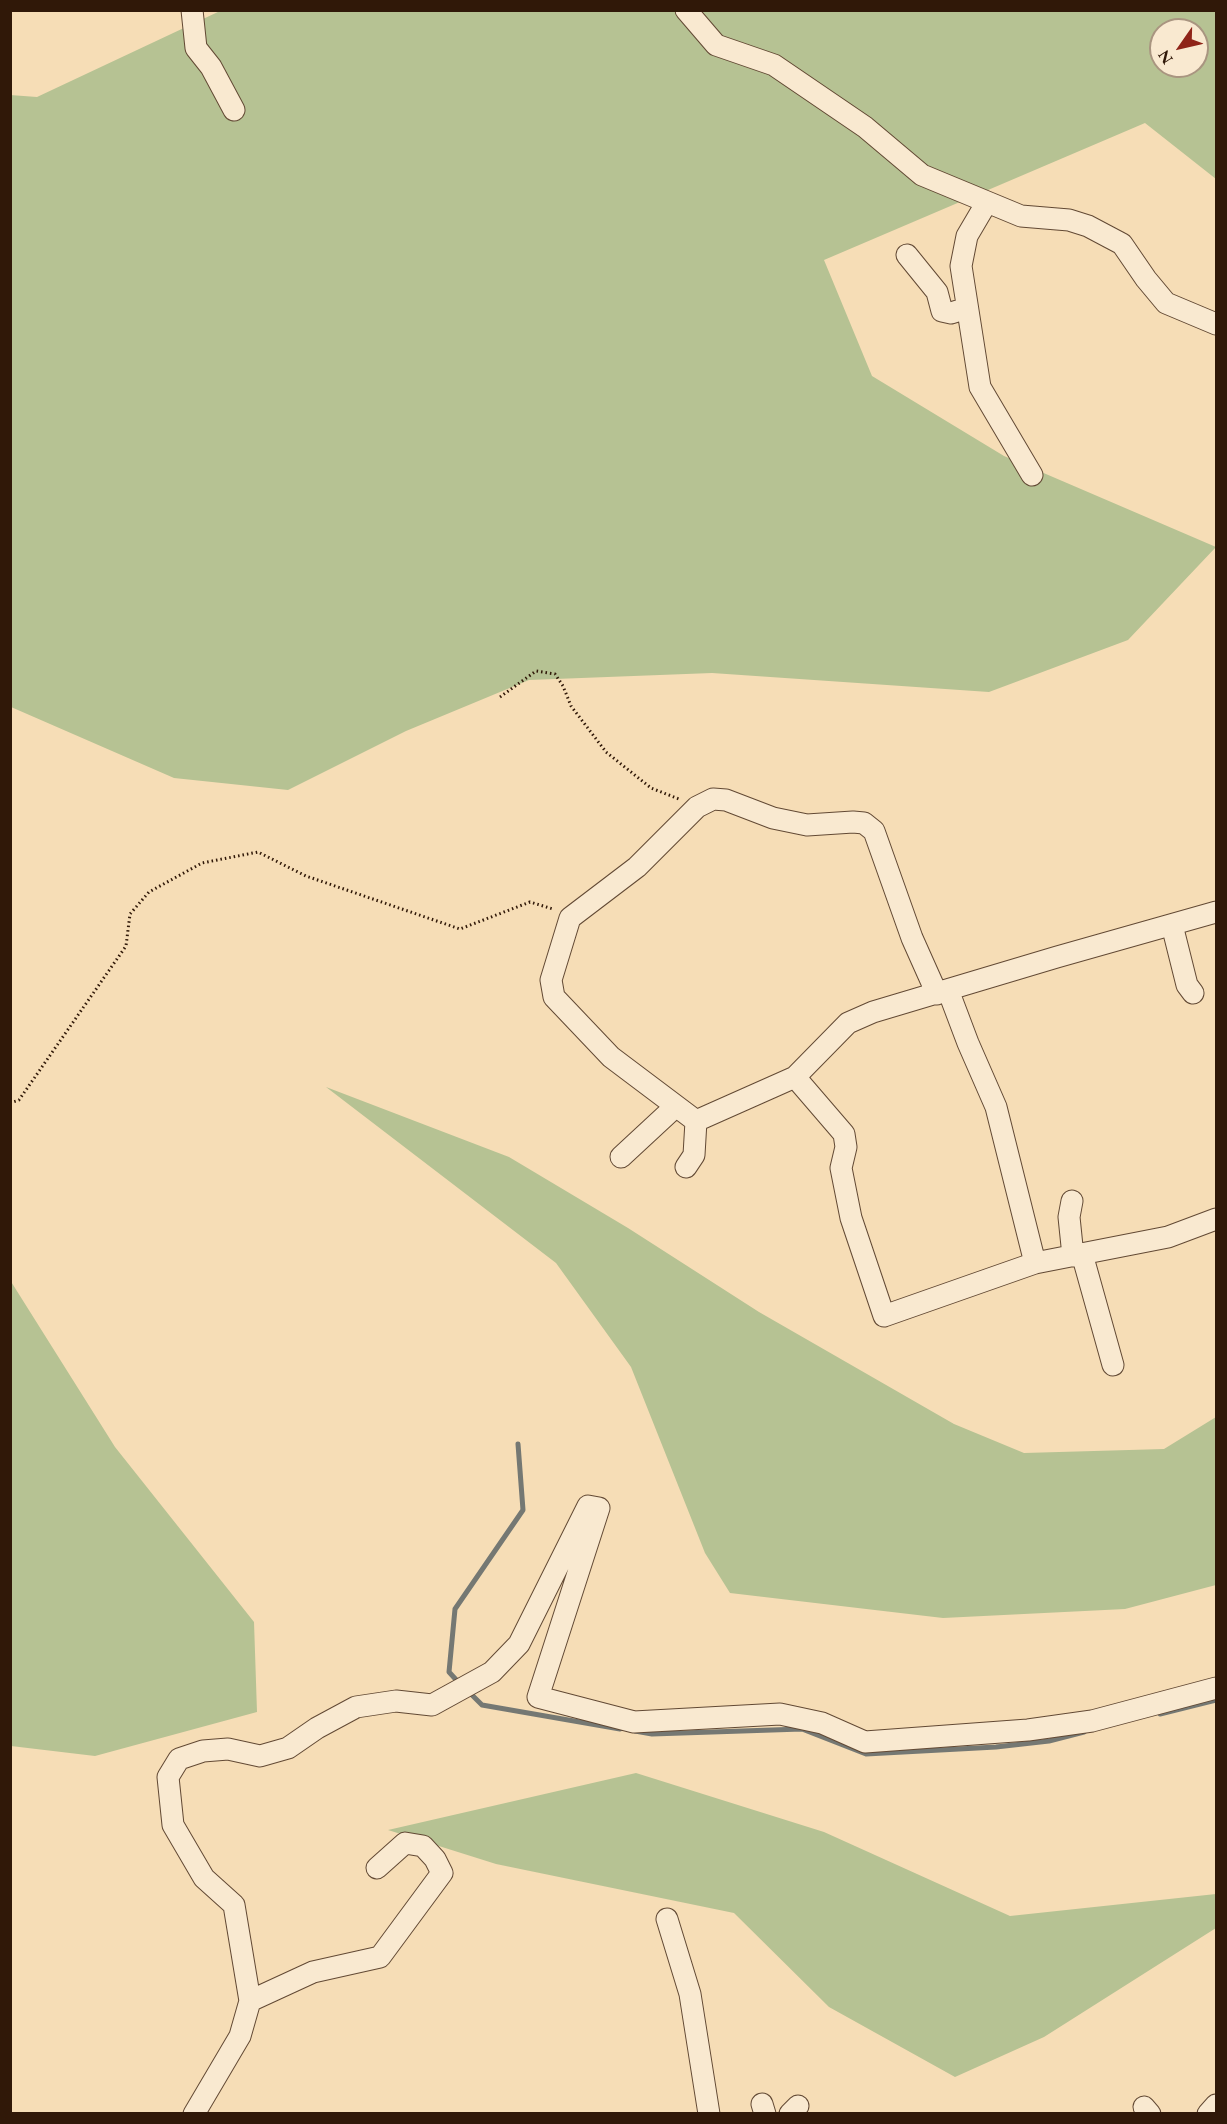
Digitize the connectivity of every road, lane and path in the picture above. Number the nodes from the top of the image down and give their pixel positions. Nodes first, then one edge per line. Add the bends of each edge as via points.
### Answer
1 (192, 10) edge
2 (686, 10) edge
3 (234, 110) dead end
4 (987, 202) junction
5 (907, 255) dead end
6 (967, 308) junction
7 (1216, 324) edge
8 (1032, 475) dead end
9 (500, 697) dead end
10 (697, 807) junction
11 (1216, 912) edge
12 (570, 918) junction
13 (1172, 924) junction
14 (943, 992) junction
15 (1193, 993) dead end
16 (795, 1077) junction
17 (10, 1103) edge
18 (676, 1106) junction
19 (696, 1121) junction
20 (621, 1157) dead end
21 (686, 1167) dead end
22 (1072, 1200) dead end
23 (1216, 1219) edge
24 (1077, 1255) junction
25 (1035, 1263) junction
26 (1113, 1365) dead end
27 (1216, 1688) edge
28 (377, 1868) dead end
29 (667, 1919) dead end
30 (250, 2001) junction
31 (1216, 2105) edge
32 (194, 2114) edge
33 (709, 2114) edge
34 (1208, 2114) edge

1 - 3 street via 196,48
2 - 4 street via 716,45 774,65 865,127 922,175
4 - 6 street via 967,236 961,266
4 - 7 street via 1021,216 1069,220 1122,244 1166,303
5 - 6 street via 937,291 942,311 951,313
6 - 8 street via 980,387
9 - 10 path via 536,671 555,674 571,706 606,752 651,788
10 - 12 street via 637,867
10 - 14 street via 713,799 726,800 773,818 807,825 864,823 874,831 912,938
11 - 13 street
12 - 17 path via 530,902 460,929 306,876 258,852 202,863 149,892 130,914 126,946 19,1100
12 - 18 street via 551,980 554,997 611,1057
13 - 14 street
13 - 15 street via 1187,985
14 - 16 street via 848,1023
14 - 25 street via 996,1107
16 - 19 street
16 - 25 street via 844,1134 846,1147 841,1168 851,1218 884,1316
18 - 19 street
18 - 20 street
19 - 21 street via 694,1155
22 - 24 street via 1069,1217
23 - 24 street via 1168,1238
24 - 25 street
24 - 26 street
27 - 30 street via 1092,1721 1028,1730 865,1742 822,1723 780,1714 634,1722 538,1697 599,1509 588,1506 519,1644 492,1672 432,1704 396,1701 356,1707 288,1748 269,1754 260,1756 228,1749 203,1751 179,1759 168,1777 173,1825 204,1878 234,1905
28 - 30 street via 405,1843 423,1846 442,1873 380,1957 313,1972
29 - 33 street via 690,1994
30 - 32 street via 240,2036
31 - 34 street

